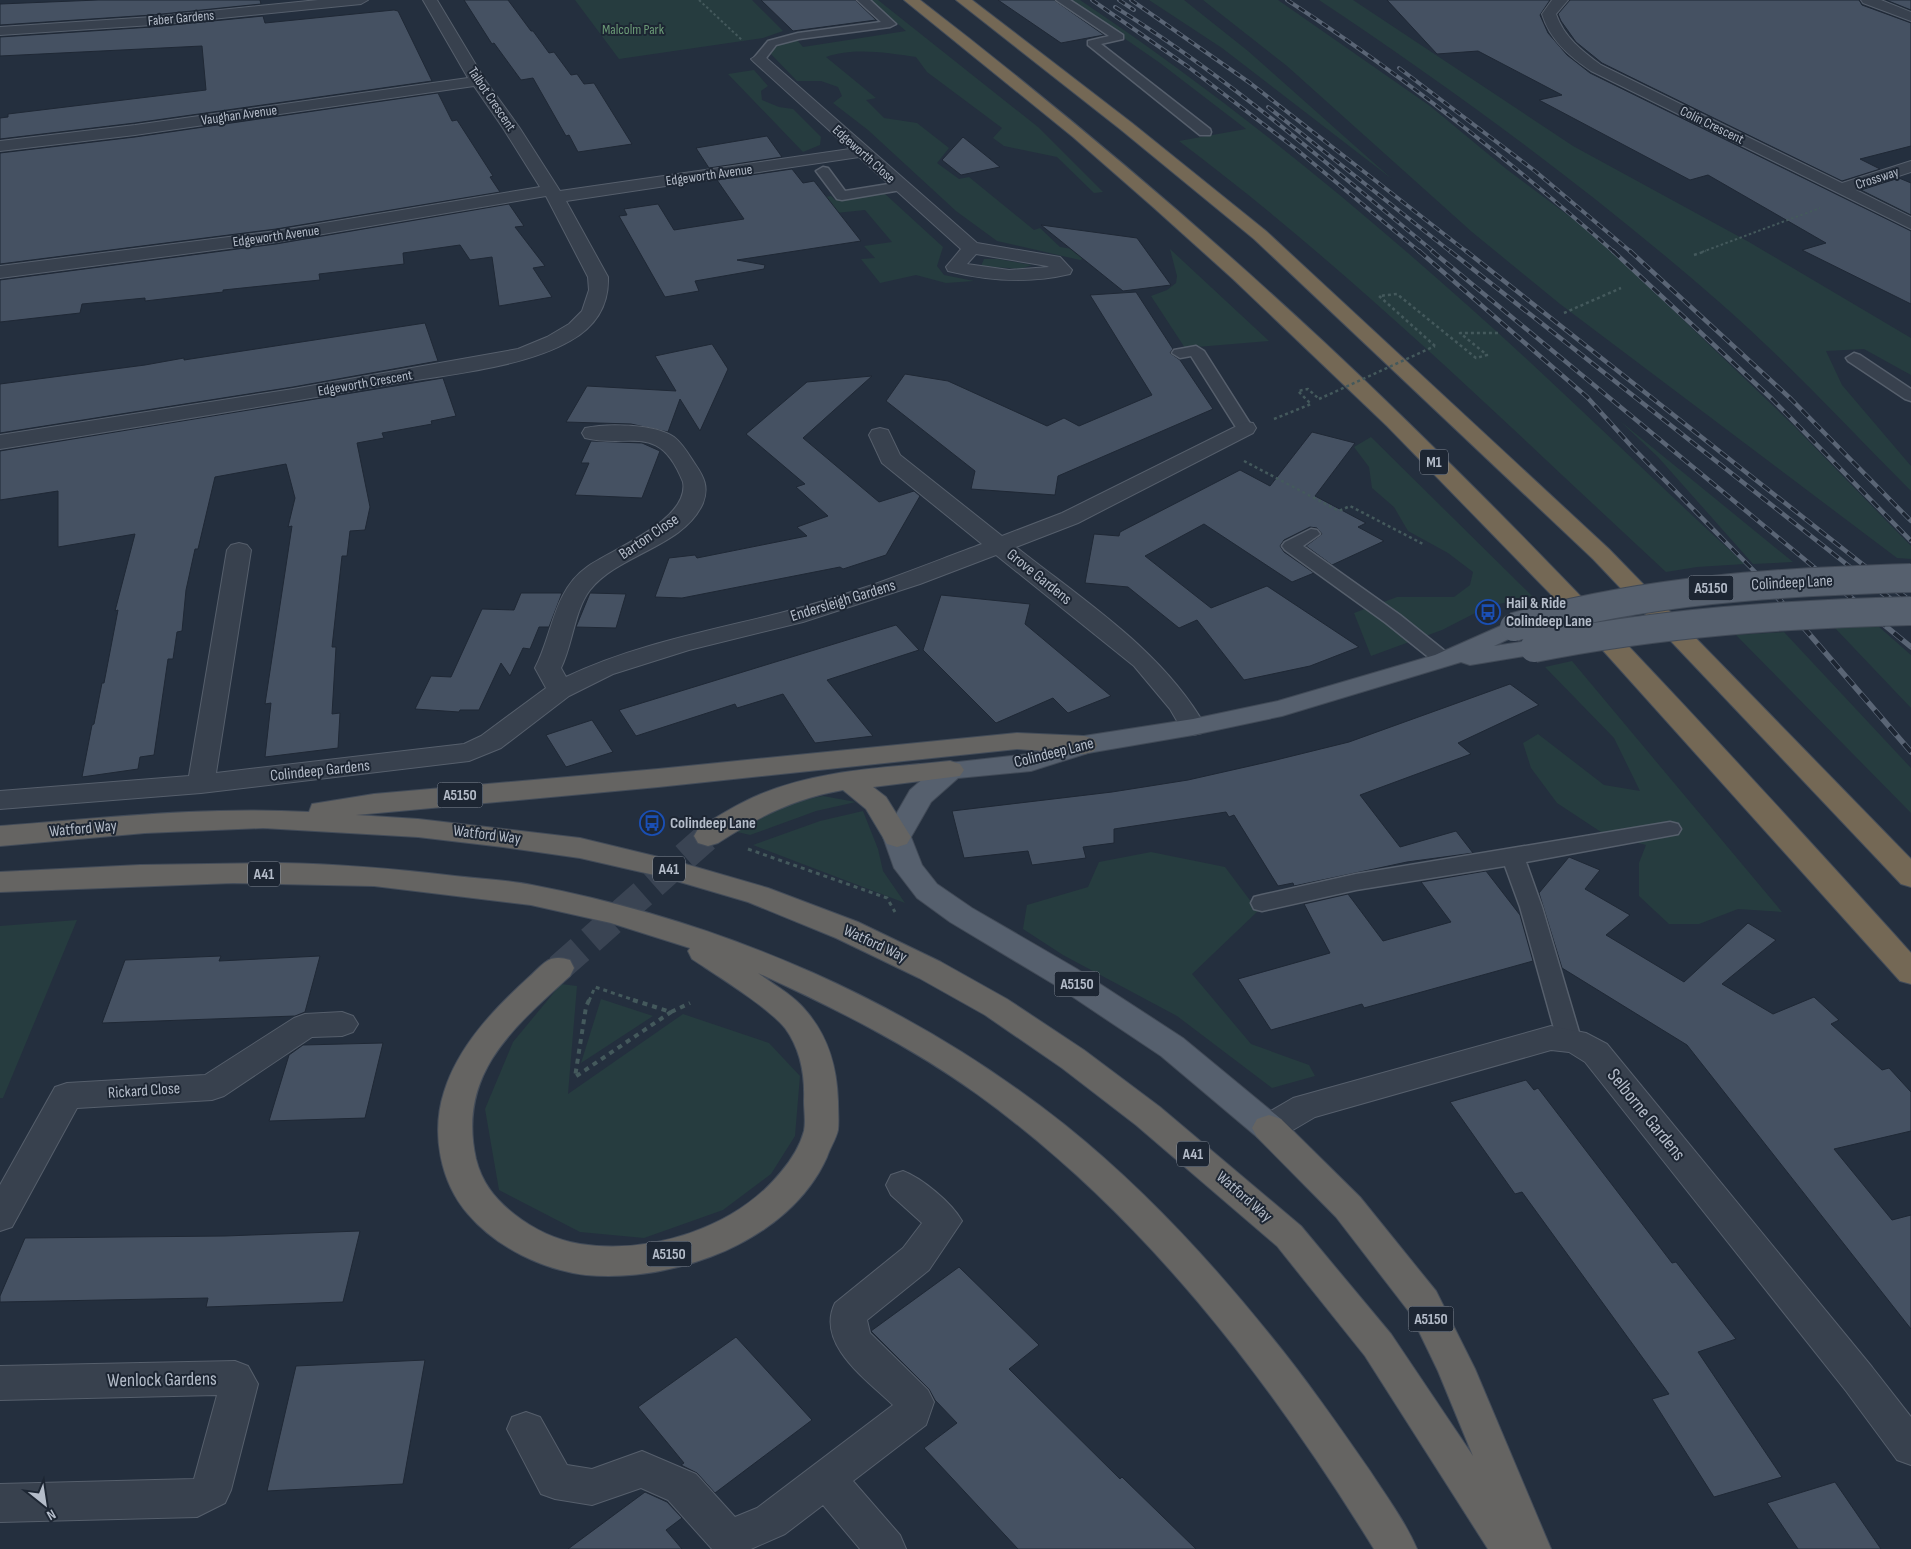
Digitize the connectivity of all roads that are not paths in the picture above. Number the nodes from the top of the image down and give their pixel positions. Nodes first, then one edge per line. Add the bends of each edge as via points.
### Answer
1 (361, 0) edge
2 (430, 0) edge
3 (863, 0) edge
4 (910, 0) edge
5 (963, 0) edge
6 (1062, 0) edge
7 (1561, 0) edge
8 (1868, 0) edge
9 (1911, 17) edge
10 (0, 31) edge
11 (759, 58) joint
12 (478, 81) junction
13 (1204, 132) dead end
14 (0, 146) edge
15 (862, 152) junction
16 (1911, 166) edge
17 (823, 171) dead end
18 (901, 186) junction
19 (1848, 192) junction
20 (553, 194) junction
21 (1911, 224) edge
22 (971, 248) junction
23 (0, 272) edge
24 (1180, 353) dead end
25 (1854, 358) dead end
26 (1911, 396) edge
27 (1245, 428) joint
28 (593, 433) dead end
29 (880, 435) dead end
30 (0, 442) edge
31 (1311, 534) dead end
32 (999, 545) junction
33 (239, 550) dead end
34 (1911, 578) edge
35 (1911, 610) edge
36 (1444, 660) junction
37 (560, 690) junction
38 (1193, 727) junction
39 (1084, 745) junction
40 (439, 758) joint
41 (950, 770) junction
42 (850, 782) junction
43 (201, 784) junction
44 (0, 800) edge
45 (263, 819) junction
46 (1670, 829) dead end
47 (0, 836) edge
48 (708, 836) tunnel mouth
49 (897, 837) junction
50 (1513, 857) junction
51 (1911, 877) edge
52 (0, 882) edge
53 (1262, 903) dead end
54 (664, 926) junction
55 (559, 968) tunnel mouth
56 (1911, 973) edge
57 (342, 1024) dead end
58 (1569, 1039) junction
59 (1269, 1128) junction
60 (903, 1185) dead end
61 (0, 1217) edge
62 (0, 1383) edge
63 (526, 1429) dead end
64 (1911, 1447) edge
65 (826, 1479) junction
66 (0, 1503) edge
67 (886, 1549) edge
68 (1397, 1549) edge
69 (1511, 1549) edge
70 (1531, 1549) edge

1 - 10 street, Faber Gardens via 152,21
2 - 12 street, Talbot Crescent
3 - 11 lane via 890,24 798,36 772,43
4 - 56 highway, M1 via 1086,138 1222,256 1340,367 1547,575
5 - 51 highway via 1260,235 1601,554
6 - 13 lane via 1119,37 1092,43
7 - 19 street, Colin Crescent via 1549,14 1552,26 1577,55 1596,68
8 - 9 street
11 - 15 street, Edgeworth Close
12 - 14 street, Vaughan Avenue
12 - 20 street, Talbot Crescent
15 - 18 street, Edgeworth Close
15 - 20 street, Edgeworth Avenue
16 - 19 street, Crossway
17 - 18 lane via 842,196
18 - 22 street, Edgeworth Close
19 - 21 street, Colin Crescent
20 - 23 street, Edgeworth Avenue via 244,241
20 - 30 street, Edgeworth Crescent via 598,277 600,290 598,303 588,317 576,328 540,348 308,394
22 - 22 street via 955,267 977,273 1017,275 1063,270 1053,261
24 - 27 lane via 1196,351
25 - 26 lane
27 - 32 street, Endersleigh Gardens via 1070,518
28 - 37 street, Barton Close via 658,437 680,458 695,487 686,512 672,524 582,583 568,605 548,668
29 - 32 street, Grove Gardens via 890,458
31 - 36 lane via 1291,546
32 - 37 street, Endersleigh Gardens via 851,600 641,656
32 - 38 street, Grove Gardens via 1143,661
33 - 43 street
34 - 36 main road, Colindeep Lane / A5150, bridge via 1729,586 1650,595 1557,614 1514,627
35 - 36 main road, Colindeep Lane / A5150, bridge via 1760,616 1622,632
36 - 38 main road, Colindeep Lane / A5150 via 1282,708
37 - 40 street, Endersleigh Gardens via 491,742 469,752
38 - 39 main road, Colindeep Lane / A5150
39 - 41 main road, Colindeep Lane / A5150 via 1031,762
39 - 45 highway, A5150 via 1017,740 658,778 374,803
40 - 43 street, Colindeep Gardens
41 - 42 highway, A5150
41 - 49 main road via 920,796
42 - 48 highway, A5150 via 783,795 748,811
42 - 49 highway, A5150 via 876,803
43 - 44 street, Colindeep Gardens
45 - 47 highway, Watford Way / A41 via 145,824
45 - 69 highway, Watford Way / A41 via 503,836 580,848 666,868 758,895 847,930 930,970 996,1007 1073,1059 1148,1116 1289,1236 1378,1345
46 - 50 lane
49 - 59 main road, A5150 via 909,868 927,891 961,915 1066,976 1172,1047
50 - 53 lane via 1356,882
50 - 58 lane via 1532,907
52 - 54 highway, A41 via 178,872 375,876 527,894
54 - 55 highway, A5150 via 744,978 795,1018 817,1055 822,1092 820,1133 806,1166 781,1197 746,1224 684,1251 638,1261 587,1260 538,1247 502,1226 470,1190 456,1151 454,1120 461,1086 481,1048 512,1011
54 - 68 highway, A41 via 756,958 837,994 906,1033 985,1084 1066,1145 1117,1190 1189,1265 1270,1364 1350,1474
57 - 61 street, Rickard Close via 306,1026 212,1087 67,1096
58 - 59 street, Selborne Gardens via 1551,1038 1305,1107
58 - 64 street, Selborne Gardens via 1584,1043 1596,1053
59 - 70 highway, A5150 via 1348,1207 1423,1302 1456,1369
60 - 65 street via 944,1221 916,1259 848,1314 853,1341 915,1402 912,1413
62 - 66 street, Wenlock Gardens via 235,1378 239,1384 211,1490 197,1498
63 - 65 street via 556,1481 592,1486 642,1469 682,1487 729,1539 771,1521
65 - 67 street

